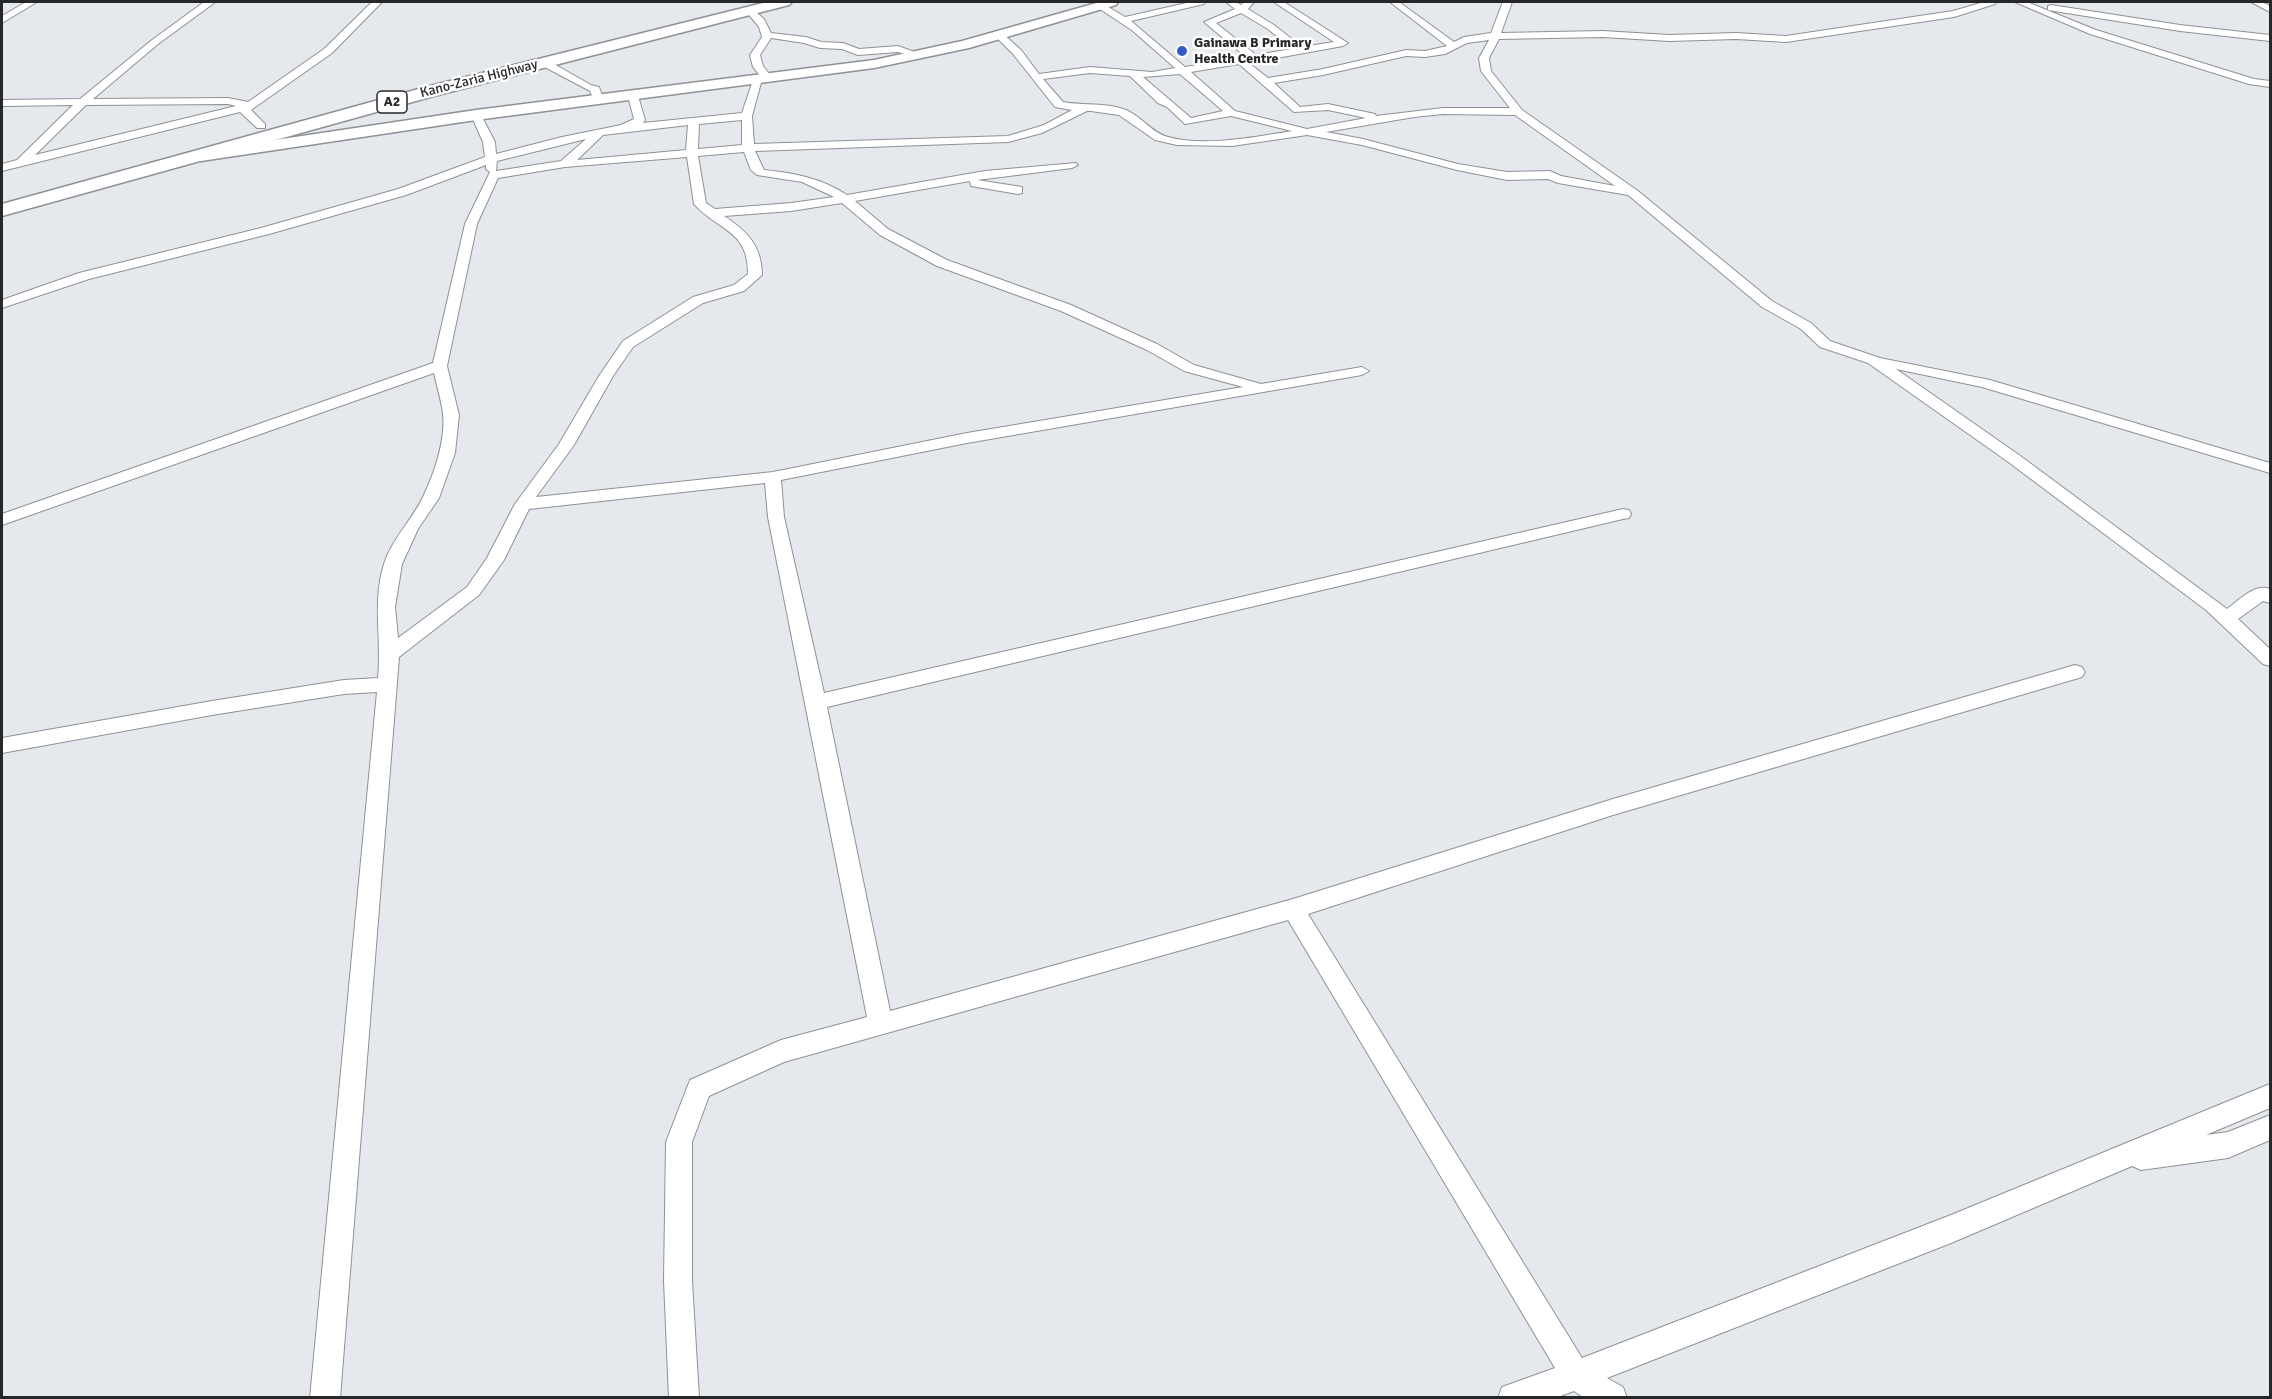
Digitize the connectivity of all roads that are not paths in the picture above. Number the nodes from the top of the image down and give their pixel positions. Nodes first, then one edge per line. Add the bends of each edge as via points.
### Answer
1 (32, 2) edge
2 (208, 2) edge
3 (377, 2) edge
4 (784, 2) edge
5 (1201, 2) edge
6 (1230, 2) edge
7 (1278, 2) edge
8 (1394, 2) edge
9 (1507, 2) edge
10 (1992, 2) edge
11 (2020, 2) edge
12 (2256, 2) edge
13 (1106, 3) edge
14 (1246, 5) edge
15 (750, 6) edge
16 (2030, 7) junction
17 (2271, 9) edge
18 (2, 20) edge
19 (1125, 20) junction
20 (767, 35) junction
21 (999, 35) junction
22 (1494, 36) junction
23 (2271, 38) edge
24 (1454, 46) junction
25 (1300, 51) junction
26 (918, 55) junction
27 (1254, 59) junction
28 (1241, 61) junction
29 (543, 62) junction
30 (1182, 69) junction
31 (1133, 73) junction
32 (1036, 77) junction
33 (763, 79) junction
34 (1266, 81) junction
35 (2271, 84) edge
36 (633, 96) junction
37 (598, 101) junction
38 (83, 102) junction
39 (2, 103) edge
40 (249, 106) junction
41 (1084, 108) junction
42 (1518, 112) junction
43 (1231, 113) junction
44 (476, 115) junction
45 (747, 116) junction
46 (1385, 118) junction
47 (694, 121) junction
48 (261, 126) junction
49 (624, 128) junction
50 (1307, 132) junction
51 (599, 133) junction
52 (748, 148) junction
53 (692, 153) junction
54 (188, 158) junction
55 (21, 162) junction
56 (565, 164) junction
57 (1072, 165) dead end
58 (491, 167) junction
59 (2, 168) edge
60 (951, 181) junction
61 (1018, 190) dead end
62 (1634, 194) junction
63 (2, 198) edge
64 (845, 199) junction
65 (2, 210) edge
66 (711, 213) junction
67 (2, 304) edge
68 (1873, 360) junction
69 (440, 366) junction
70 (1362, 371) dead end
71 (1263, 387) junction
72 (2219, 453) junction
73 (2271, 455) edge
74 (2271, 468) edge
75 (773, 477) junction
76 (523, 504) junction
77 (1623, 514) dead end
78 (2, 520) edge
79 (2271, 597) edge
80 (2226, 619) junction
81 (390, 654) junction
82 (2271, 659) edge
83 (2074, 672) dead end
84 (387, 684) junction
85 (816, 702) junction
86 (2, 745) edge
87 (1293, 909) junction
88 (881, 1025) junction
89 (2271, 1096) edge
90 (2271, 1128) edge
91 (2115, 1161) junction
92 (1576, 1375) junction
93 (325, 1398) edge
94 (684, 1398) edge
95 (1513, 1398) edge
96 (1612, 1398) edge

1 - 18 street
2 - 38 street
3 - 40 street via 328,51
4 - 15 highway, Kano-Zaria Highway / A2
5 - 19 street
6 - 14 street
7 - 25 street via 1343,43
8 - 24 street
9 - 22 street
10 - 22 street via 1954,14 1786,39 1603,34
11 - 16 street
12 - 17 street
13 - 19 street
13 - 21 street
14 - 25 street
14 - 27 street via 1209,22
15 - 20 street
15 - 29 highway, Kano-Zaria Highway / A2
15 - 48 highway, Kano-Zaria Highway / A2
16 - 23 street
16 - 35 street via 2092,32 2253,82
19 - 30 street
20 - 26 street via 843,46 858,52 898,50
20 - 33 street via 765,46 755,55
21 - 26 street
21 - 32 street
22 - 24 street via 1464,40
22 - 42 street via 1484,58 1486,71
24 - 34 street via 1445,51 1406,53
25 - 27 street
26 - 33 street
27 - 28 street
28 - 30 street
28 - 34 street
29 - 37 street via 595,89
29 - 54 highway, Kano-Zaria Highway / A2
30 - 31 street via 1152,75
30 - 43 street
31 - 32 street via 1090,70
31 - 43 street via 1190,122
32 - 41 street via 1059,105
33 - 36 street
33 - 45 street
34 - 46 street via 1298,110 1328,107
36 - 37 street
36 - 49 street via 640,120
37 - 44 street
38 - 39 street
38 - 40 street via 228,101
38 - 55 street
40 - 48 street via 244,110
40 - 55 street
41 - 50 street via 1124,113 1157,139 1176,142 1209,144
41 - 52 street via 1053,127 1008,139
42 - 46 street via 1461,109
42 - 62 street
43 - 50 street
44 - 54 street
44 - 58 street via 489,141
45 - 47 street
45 - 52 street
46 - 50 street
47 - 49 street
47 - 53 street
48 - 63 highway, Kano-Zaria Highway / A2
49 - 51 street
50 - 62 street via 1482,172 1550,175
51 - 56 street
51 - 58 street
52 - 53 street
52 - 64 street via 757,170 808,178
53 - 56 street
53 - 66 street via 700,204
54 - 65 highway, Kano-Zaria Highway / A2
55 - 59 street
56 - 58 street
57 - 60 street
58 - 67 street via 266,231 84,276
58 - 69 street via 471,224
60 - 61 street
60 - 64 street
62 - 68 street via 1767,304 1806,326 1825,344
64 - 66 street
64 - 71 street via 884,232 942,263 1066,308 1189,368
66 - 76 street via 749,240 757,260 755,275 739,288 698,300 628,344 566,445
68 - 72 street via 1985,383
68 - 80 street via 2013,458
69 - 78 street
69 - 81 street via 451,415 447,453 431,498 393,564 387,607
70 - 71 street
71 - 75 street via 967,438
72 - 73 street
72 - 74 street
75 - 76 street
75 - 85 street via 776,517
76 - 81 street via 495,560 473,591
77 - 85 street
79 - 80 street via 2263,592
80 - 82 street
81 - 84 street
83 - 87 street via 1613,807
84 - 86 street via 223,706
84 - 93 street
85 - 88 street
87 - 88 street
87 - 92 street
88 - 94 street via 781,1051 699,1088 679,1142 678,1281
89 - 91 street
90 - 91 street via 2228,1145
91 - 92 street
92 - 95 street
92 - 96 street

